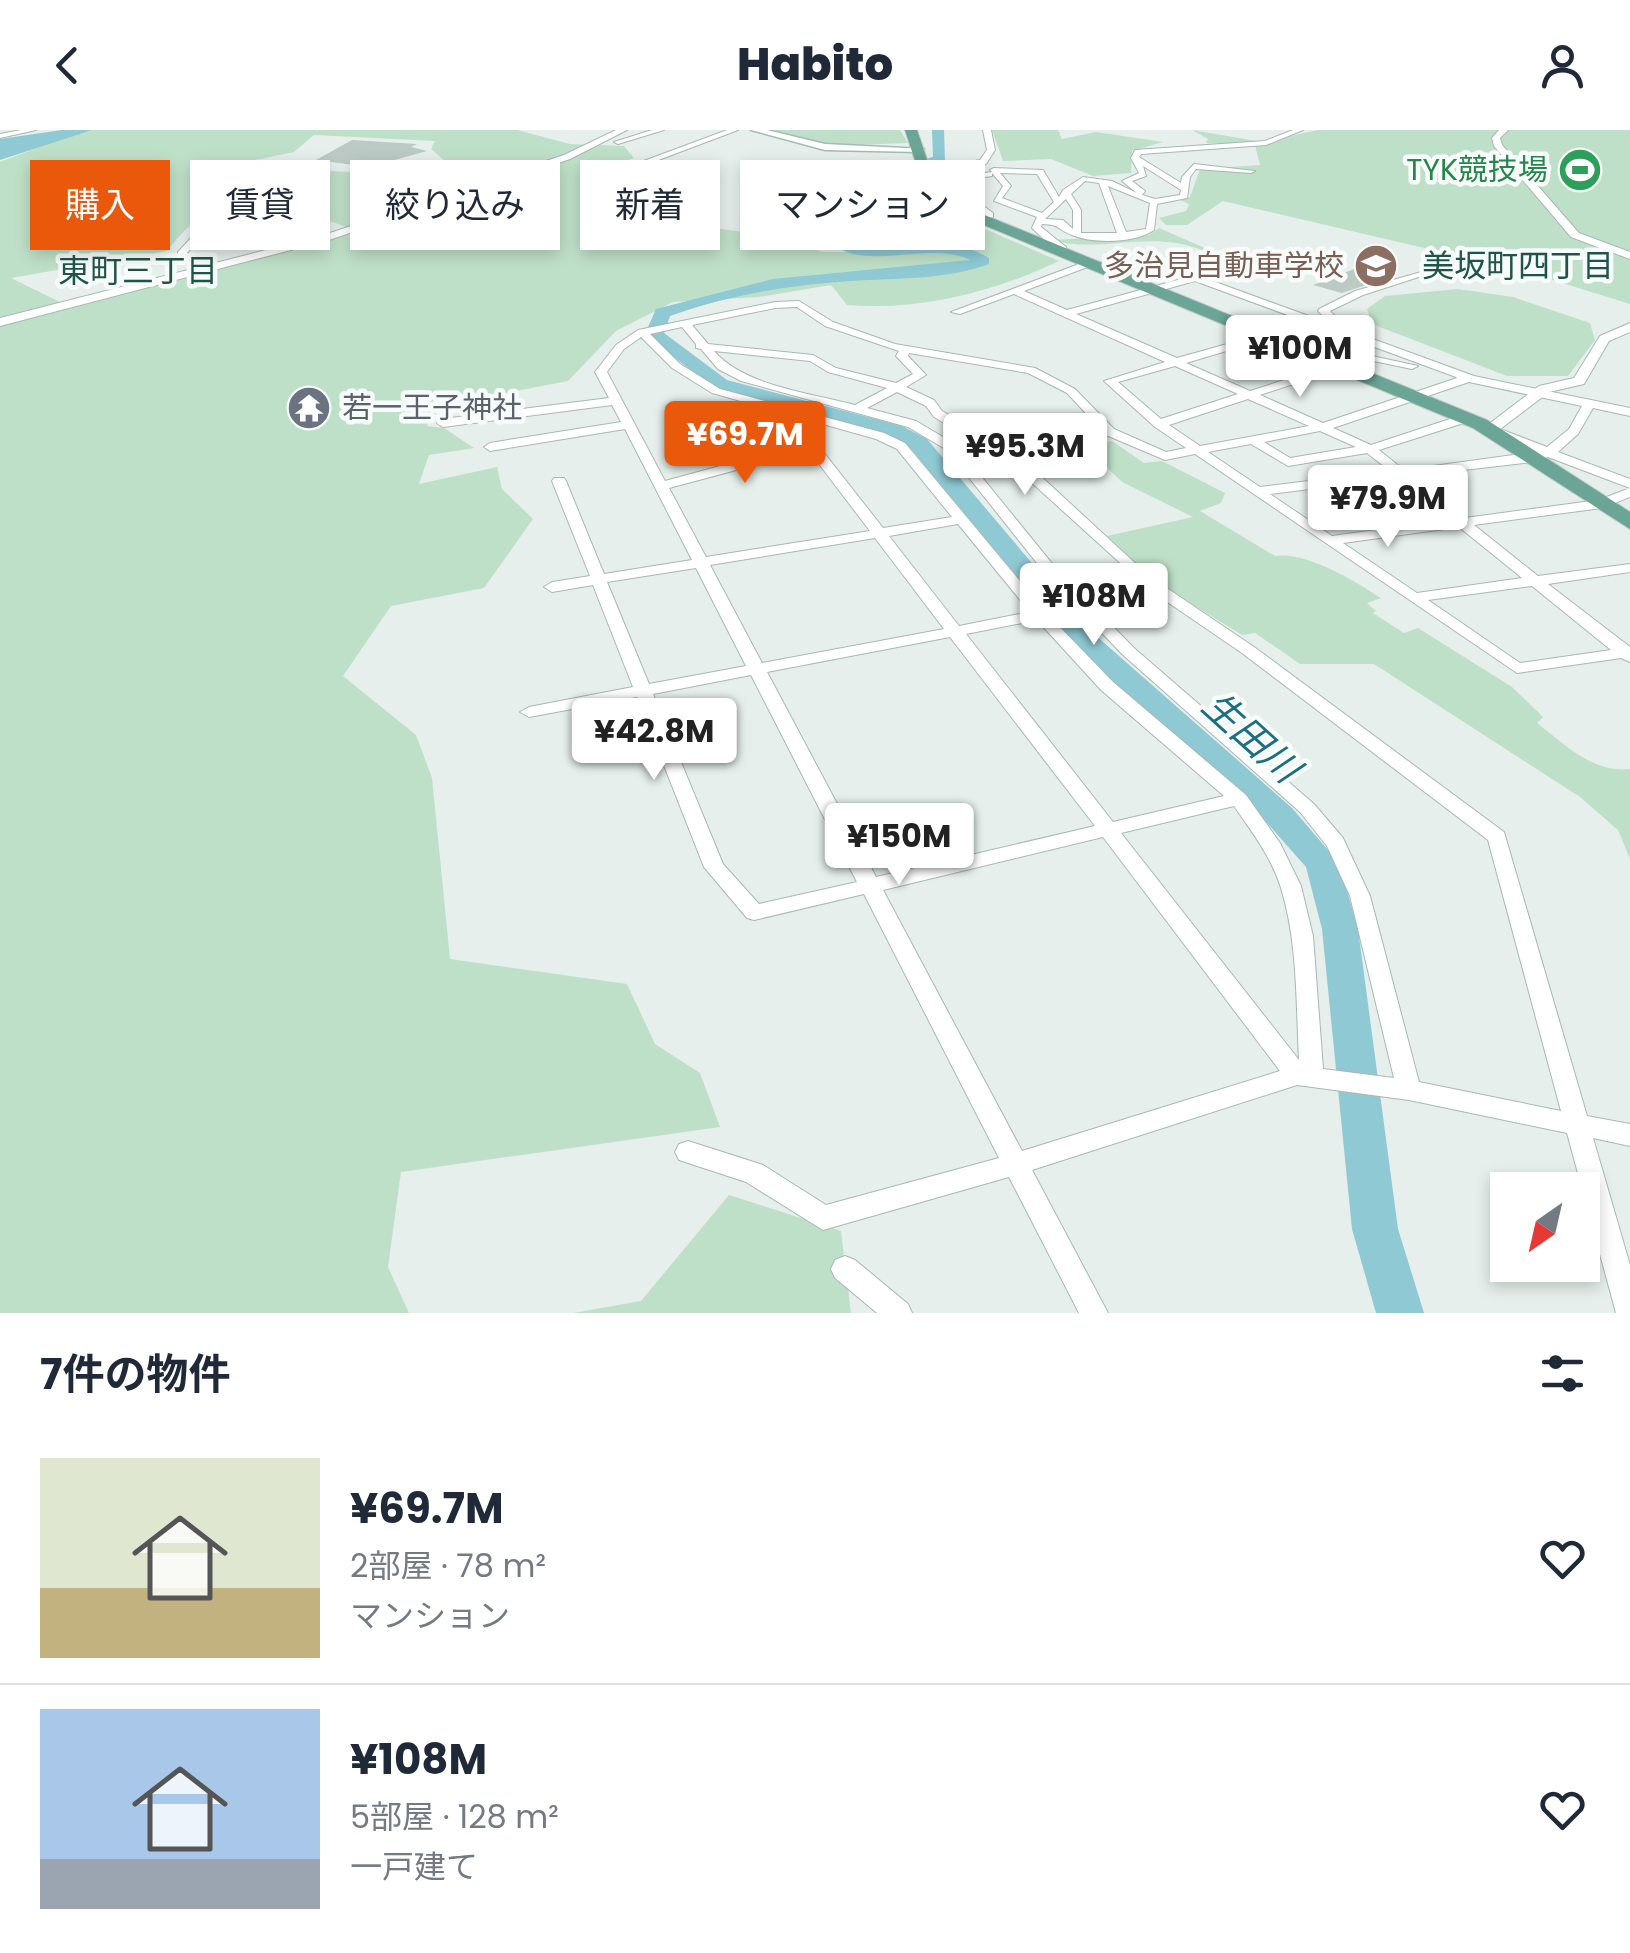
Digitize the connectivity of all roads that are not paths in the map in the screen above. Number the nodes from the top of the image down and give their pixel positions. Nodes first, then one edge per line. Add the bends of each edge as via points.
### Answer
1 (32, 130) edge
2 (624, 130) edge
3 (660, 130) edge
4 (734, 130) edge
5 (756, 130) edge
6 (911, 130) edge
7 (987, 130) edge
8 (1299, 130) edge
9 (1504, 130) edge
10 (0, 136) edge
11 (618, 142) dead end
12 (1176, 148) junction
13 (1134, 158) junction
14 (652, 160) edge
15 (903, 160) edge
16 (921, 160) edge
17 (981, 160) edge
18 (985, 171) edge
19 (1251, 171) dead end
20 (989, 174) junction
21 (985, 175) edge
22 (1186, 176) junction
23 (1004, 182) junction
24 (1103, 182) junction
25 (1186, 190) junction
26 (1066, 192) junction
27 (1056, 200) junction
28 (1153, 204) junction
29 (1039, 218) junction
30 (985, 222) edge
31 (1122, 234) junction
32 (1077, 235) junction
33 (190, 246) edge
34 (1062, 253) junction
35 (1630, 256) edge
36 (1087, 264) junction
37 (207, 268) junction
38 (1425, 272) dead end
39 (1016, 290) junction
40 (1151, 290) junction
41 (956, 312) dead end
42 (1066, 312) junction
43 (0, 322) edge
44 (1314, 322) junction
45 (684, 323) junction
46 (1630, 328) edge
47 (642, 332) junction
48 (1266, 336) junction
49 (700, 346) junction
50 (906, 350) junction
51 (1178, 362) junction
52 (1338, 366) junction
53 (1470, 378) junction
54 (895, 386) junction
55 (1536, 393) junction
56 (1250, 394) junction
57 (1416, 398) junction
58 (614, 401) junction
59 (1589, 404) junction
60 (857, 408) junction
61 (1630, 412) edge
62 (1466, 418) junction
63 (443, 423) dead end
64 (829, 423) junction
65 (1159, 424) junction
66 (626, 425) junction
67 (1324, 427) junction
68 (1490, 430) junction
69 (1253, 440) junction
70 (808, 441) junction
71 (490, 447) dead end
72 (1370, 449) junction
73 (1198, 450) junction
74 (1551, 452) junction
75 (1532, 458) junction
76 (1402, 475) junction
77 (560, 482) dead end
78 (1630, 484) edge
79 (661, 486) junction
80 (1259, 492) junction
81 (1630, 492) edge
82 (1602, 504) junction
83 (960, 520) junction
84 (1465, 522) junction
85 (1630, 522) edge
86 (881, 534) junction
87 (1332, 540) junction
88 (701, 563) junction
89 (1630, 568) edge
90 (600, 579) junction
91 (1536, 582) junction
92 (552, 586) dead end
93 (1162, 592) junction
94 (1420, 598) junction
95 (1087, 607) junction
96 (1041, 616) junction
97 (956, 632) junction
98 (1628, 654) edge
99 (754, 670) junction
100 (644, 692) junction
101 (529, 712) dead end
102 (1239, 799) junction
103 (1107, 829) junction
104 (870, 886) junction
105 (1305, 1075) junction
106 (1410, 1090) junction
107 (1577, 1124) junction
108 (1630, 1135) edge
109 (688, 1152) dead end
110 (1016, 1164) junction
111 (845, 1269) dead end
112 (898, 1313) edge
113 (1094, 1313) edge
114 (1630, 1313) edge

1 - 10 street
2 - 37 street via 461,194
3 - 11 street
4 - 14 street
5 - 15 main road
6 - 16 main road
7 - 17 street via 991,150
8 - 12 street via 1266,142
9 - 35 street via 1498,146 1574,235
12 - 13 street via 1144,150
12 - 22 street
13 - 25 street
13 - 28 street via 1143,174 1126,182
18 - 20 street
19 - 22 street via 1194,166
20 - 21 street
20 - 23 street
22 - 25 street
23 - 27 street via 994,170 1040,172
23 - 29 street via 997,199
24 - 26 street via 1088,178
24 - 28 street
24 - 31 street
25 - 28 street
26 - 27 street
26 - 32 street via 1077,210
27 - 29 street
28 - 31 street via 1150,230
29 - 32 street
29 - 34 street via 1036,228
30 - 34 main road
31 - 32 street
33 - 37 street via 181,254
34 - 36 main road
36 - 39 street
36 - 40 main road
37 - 43 street
38 - 44 street via 1359,293 1323,312 1333,319
39 - 41 street
39 - 42 street
40 - 42 street
40 - 44 street via 1196,278
40 - 48 main road
42 - 51 street
44 - 48 street
44 - 53 street
45 - 47 street
45 - 49 street
45 - 50 street via 798,304 852,334
46 - 55 street via 1604,339 1579,381
47 - 58 street via 601,372
47 - 64 street via 716,392
48 - 51 street
48 - 52 main road
48 - 53 street
49 - 54 street via 796,354
49 - 60 street via 745,378
50 - 54 street via 902,356 920,374
50 - 73 street via 1031,370 1071,391 1110,432 1152,455
51 - 56 street
51 - 65 street via 1110,381
52 - 56 street
52 - 57 main road
53 - 55 street
53 - 57 street
54 - 60 street
54 - 93 street via 1015,460
55 - 59 street
55 - 68 street
56 - 65 street
56 - 67 street
57 - 62 main road
57 - 67 street
58 - 63 street
58 - 66 street
59 - 61 street
59 - 74 street via 1576,434
60 - 64 street
60 - 95 street via 912,424 951,448
62 - 68 main road
62 - 72 street
64 - 70 street
64 - 83 street via 901,446
65 - 73 street
66 - 71 street
66 - 79 street
67 - 69 street
67 - 72 street
68 - 74 street
68 - 75 main road
69 - 72 street via 1288,462
69 - 73 street
70 - 79 street via 796,450
70 - 86 street
72 - 76 street
73 - 80 street
74 - 75 street
74 - 78 street
75 - 76 street
75 - 82 main road
76 - 80 street
76 - 84 street
77 - 90 street
79 - 88 street
80 - 87 street
81 - 82 street
82 - 84 street
82 - 85 main road
83 - 86 street
83 - 96 street
84 - 87 street
84 - 91 street
86 - 88 street
86 - 97 street
87 - 94 street
88 - 90 street
88 - 99 street
89 - 91 street
90 - 92 street
90 - 100 street
91 - 94 street
91 - 98 street
93 - 95 street
93 - 107 street via 1497,837
94 - 98 street via 1517,668
95 - 96 street
95 - 106 street via 1308,808 1336,843 1360,896
96 - 97 street
96 - 102 street via 1107,686
97 - 99 street
97 - 103 street
99 - 100 street
99 - 104 street
100 - 101 street
100 - 104 street via 714,867 754,913
102 - 103 street
102 - 105 street via 1291,886 1302,936
103 - 104 street
103 - 105 street
104 - 110 street
105 - 106 street
105 - 110 street
106 - 107 street
107 - 108 street
107 - 114 street
109 - 110 street via 754,1173 823,1218
110 - 113 street
111 - 112 street

